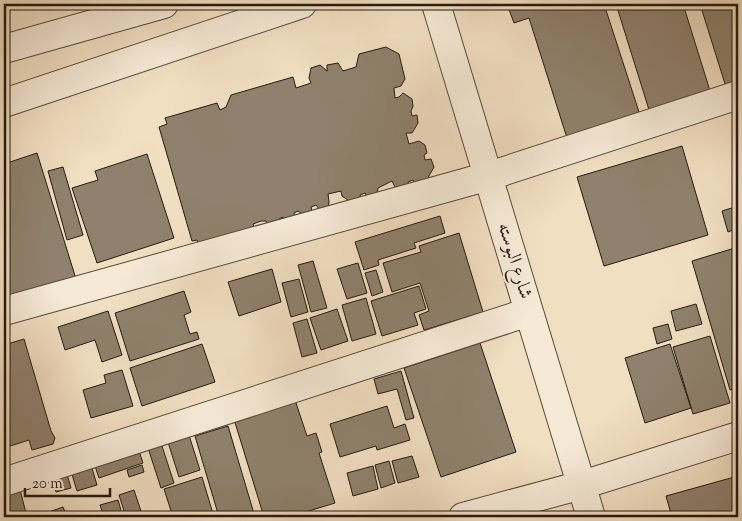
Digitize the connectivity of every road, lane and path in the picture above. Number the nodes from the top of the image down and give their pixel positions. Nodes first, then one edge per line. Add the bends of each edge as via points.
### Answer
1 (164, 4) edge
2 (302, 4) edge
3 (436, 4) edge
4 (4, 49) edge
5 (738, 96) edge
6 (4, 103) edge
7 (488, 176) junction
8 (4, 311) edge
9 (529, 312) junction
10 (738, 436) edge
11 (4, 482) edge
12 (582, 485) junction
13 (463, 517) edge
14 (592, 517) edge

1 - 4 street
2 - 6 street
3 - 7 street, شارع البوسته
5 - 7 street
7 - 8 street
7 - 9 street, شارع البوسته
9 - 11 street
9 - 12 street, شارع البوسته
10 - 12 street
12 - 13 street
12 - 14 street, شارع البوسته

